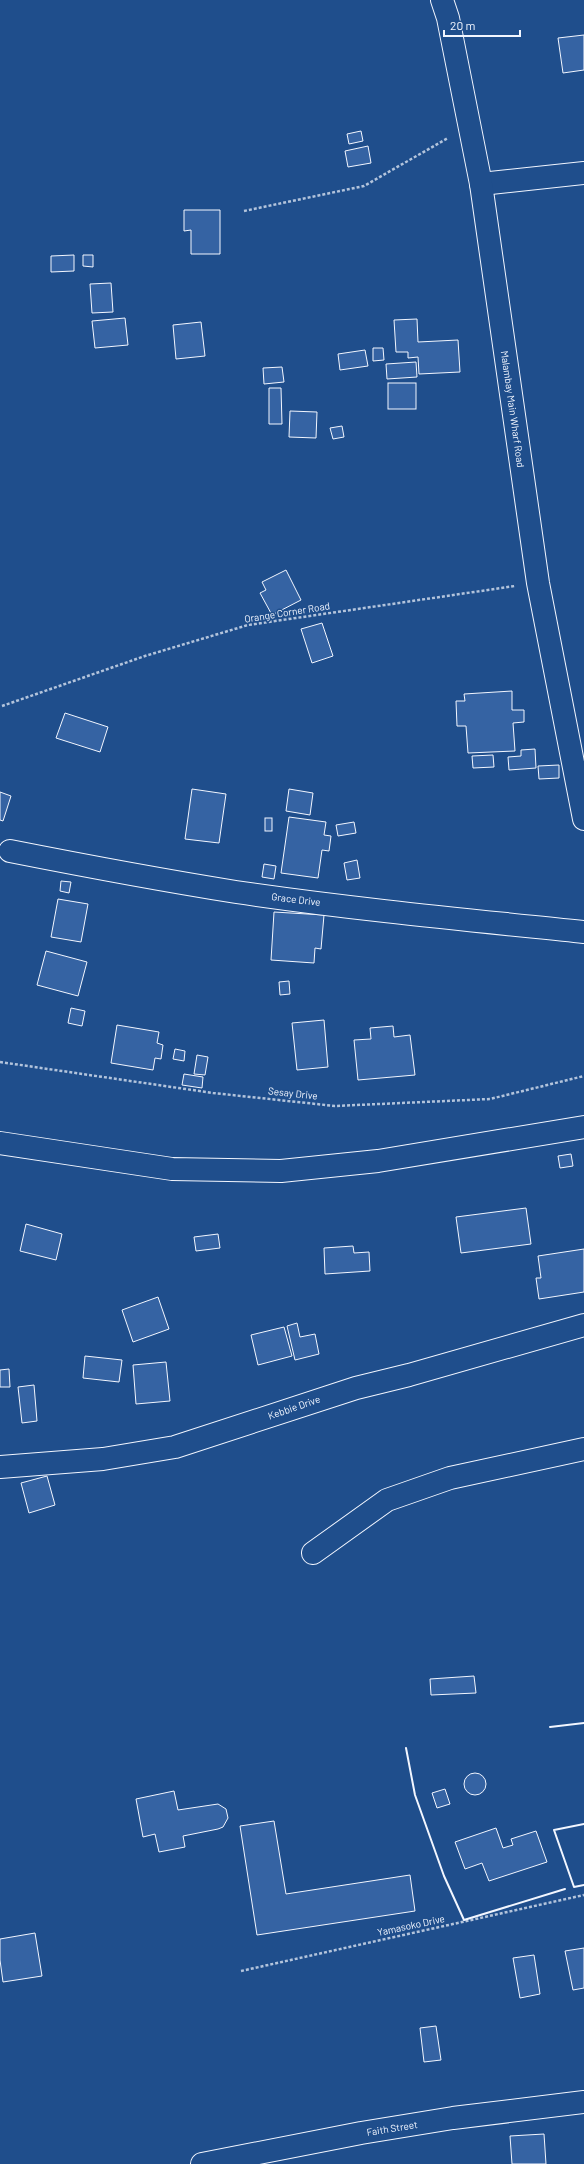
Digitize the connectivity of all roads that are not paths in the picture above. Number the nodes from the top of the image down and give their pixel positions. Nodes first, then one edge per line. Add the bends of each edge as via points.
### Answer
1 (442, 0) edge
2 (584, 173) edge
3 (481, 184) junction
4 (584, 819) edge
5 (10, 851) dead end
6 (584, 932) edge
7 (584, 1128) edge
8 (0, 1143) edge
9 (584, 1325) edge
10 (584, 1449) edge
11 (0, 1468) edge
12 (313, 1553) dead end
13 (584, 2102) edge
14 (202, 2164) edge

1 - 3 street, Malambay Main Wharf Road
2 - 3 street
3 - 4 street, Malambay Main Wharf Road via 538,583
5 - 6 street, Grace Drive via 238,892 410,914
7 - 8 street via 378,1160 281,1172 172,1169
9 - 11 street, Kebbie Drive via 356,1388 175,1447 102,1459
10 - 12 street via 450,1478 387,1500
13 - 14 street, Faith Street via 445,2120

